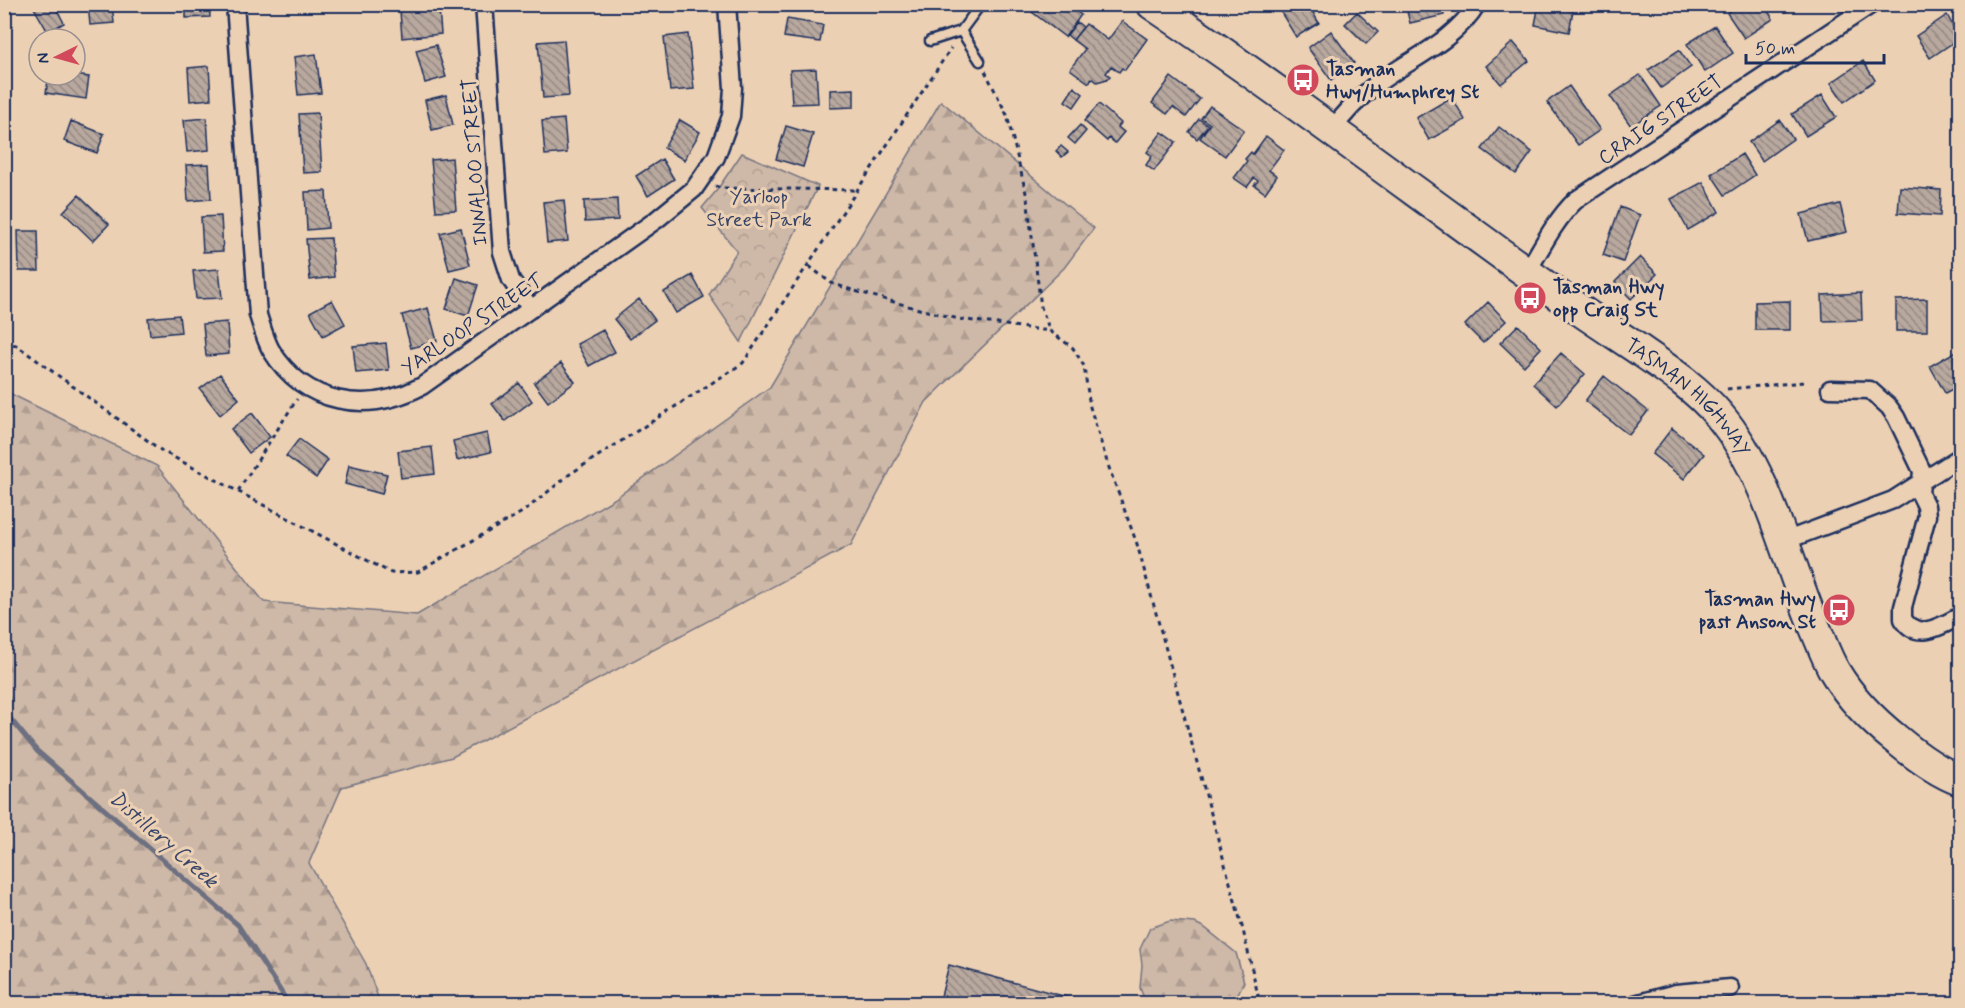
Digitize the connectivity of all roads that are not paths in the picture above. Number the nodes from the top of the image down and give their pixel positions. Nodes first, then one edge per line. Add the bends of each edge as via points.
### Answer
1 (235, 4) edge
2 (484, 4) edge
3 (727, 4) edge
4 (981, 4) edge
5 (1152, 4) edge
6 (1477, 4) edge
7 (1872, 4) edge
8 (961, 30) junction
9 (930, 41) dead end
10 (980, 61) road end
11 (1332, 130) junction
12 (1527, 272) junction
13 (531, 309) junction
14 (1830, 389) dead end
15 (1960, 457) edge
16 (1921, 483) junction
17 (1782, 542) junction
18 (1960, 616) edge
19 (1960, 780) edge
20 (1730, 988) dead end
21 (1635, 1004) edge

1 - 13 street, YARLOOP STREET via 258,315 271,349 293,376 324,396 345,401 394,399 422,386
2 - 13 street, INNALOO STREET via 502,252 512,280
3 - 13 street, YARLOOP STREET via 731,116 706,174 672,209
4 - 8 lane
5 - 11 highway, TASMAN HIGHWAY
6 - 11 street via 1450,35 1374,86
7 - 12 street, CRAIG STREET via 1576,200 1564,211
8 - 9 lane
8 - 10 lane
11 - 12 highway, TASMAN HIGHWAY
12 - 17 highway, TASMAN HIGHWAY via 1675,374 1702,398 1744,452
14 - 16 street via 1870,390 1882,399 1912,449 1922,471
15 - 16 street
16 - 17 street via 1893,500
16 - 18 street via 1926,524 1903,619 1912,629 1924,631
17 - 19 highway, TASMAN HIGHWAY via 1834,670 1854,699 1911,752
20 - 21 street via 1676,993

